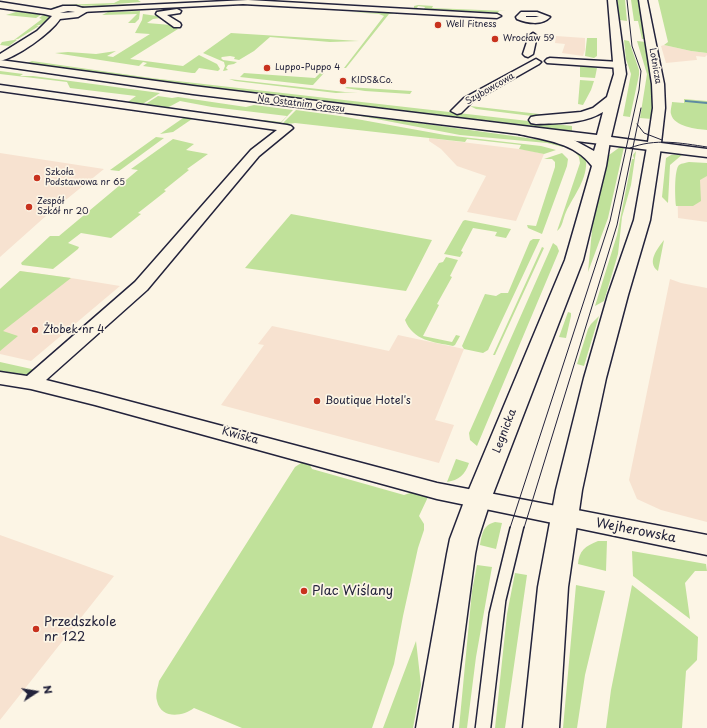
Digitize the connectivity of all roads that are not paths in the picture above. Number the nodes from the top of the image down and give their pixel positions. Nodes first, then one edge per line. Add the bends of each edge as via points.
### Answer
1 (612, 0) edge
2 (643, 0) edge
3 (243, 1) edge
4 (261, 2) junction
5 (0, 6) edge
6 (81, 11) junction
7 (55, 16) junction
8 (497, 16) dead end
9 (514, 16) dead end
10 (160, 24) dead end
11 (3, 55) edge
12 (531, 60) junction
13 (0, 63) edge
14 (620, 65) junction
15 (0, 88) edge
16 (612, 99) junction
17 (458, 111) junction
18 (536, 120) junction
19 (524, 131) junction
20 (605, 135) junction
21 (660, 139) junction
22 (707, 154) edge
23 (599, 166) junction
24 (0, 378) edge
25 (31, 383) junction
26 (478, 499) junction
27 (566, 516) junction
28 (707, 545) edge
29 (434, 728) edge
30 (541, 728) edge

1 - 14 main road
2 - 21 main road, Lotnicza via 658,84
3 - 4 street
3 - 6 street
4 - 8 street
4 - 10 street via 254,8 230,7 160,13 175,23
5 - 7 main road via 24,8
6 - 7 main road
6 - 7 main road via 70,16
7 - 11 main road
9 - 12 street via 535,26
11 - 17 main road, Na Ostatnim Groszu
12 - 14 street via 551,59
12 - 17 street, Szybowcowa via 468,100
13 - 19 main road, Na Ostatnim Groszu
14 - 16 main road via 620,74
15 - 25 street via 287,128 251,157 141,286
16 - 18 main road via 597,111 585,115
16 - 20 main road
17 - 18 main road, Na Ostatnim Groszu
18 - 20 main road, Na Ostatnim Groszu
19 - 20 main road, Na Ostatnim Groszu
19 - 23 main road via 578,147 590,155
20 - 21 main road
20 - 23 main road, Legnicka
21 - 22 main road
21 - 27 main road via 642,220 588,402
23 - 26 main road, Legnicka via 574,260
24 - 25 street, Kwiska
25 - 26 street, Kwiska via 250,439 437,491
26 - 27 street, Kwiska
26 - 29 main road, Legnicka via 461,554
27 - 28 street, Wejherowska
27 - 30 main road via 553,587

